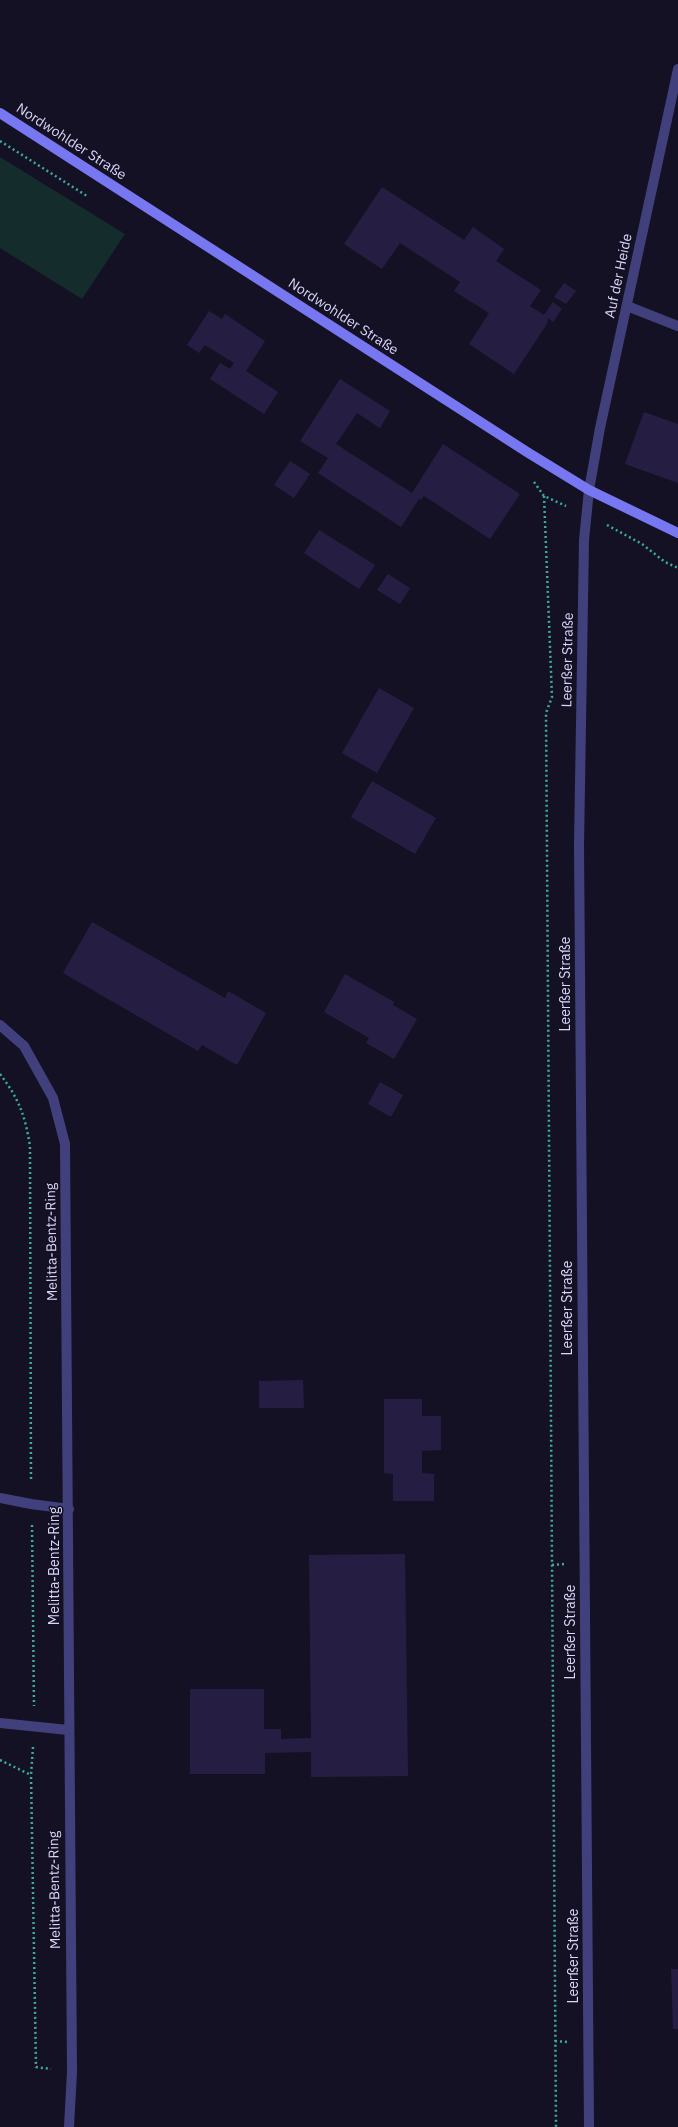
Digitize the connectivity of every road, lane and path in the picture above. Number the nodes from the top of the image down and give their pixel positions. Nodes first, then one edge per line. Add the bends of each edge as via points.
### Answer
1 (678, 69) edge
2 (0, 113) edge
3 (627, 306) junction
4 (678, 326) edge
5 (590, 490) junction
6 (544, 496) dead end
7 (586, 515) junction
8 (678, 533) edge
9 (678, 568) edge
10 (0, 1025) edge
11 (0, 1074) edge
12 (0, 1498) edge
13 (31, 1504) junction
14 (69, 1509) junction
15 (34, 1687) dead end
16 (0, 1723) edge
17 (68, 1730) junction
18 (32, 1758) dead end
19 (0, 1760) edge
20 (31, 1775) junction
21 (72, 2072) junction
22 (69, 2127) edge
23 (556, 2127) edge
24 (589, 2127) edge

1 - 3 street, Auf der Heide
2 - 5 main road, Nordwohlder Straße
3 - 4 street
3 - 5 street, Auf der Heide via 600,428
5 - 7 street, Leerßer Straße
5 - 8 main road, Nordwohlder Straße
6 - 23 path via 552,697 546,713
7 - 9 path via 642,544 665,562
7 - 24 street, Leerßer Straße via 579,853
10 - 14 street, Melitta-Bentz-Ring via 24,1046 54,1098 65,1144
11 - 13 path via 15,1094 26,1121 30,1146
12 - 13 street
13 - 14 street
13 - 15 path
14 - 17 street, Melitta-Bentz-Ring
16 - 17 street
17 - 21 street, Melitta-Bentz-Ring
18 - 20 path
19 - 20 path
20 - 21 path via 36,2067
21 - 22 street, Melitta-Bentz-Ring

